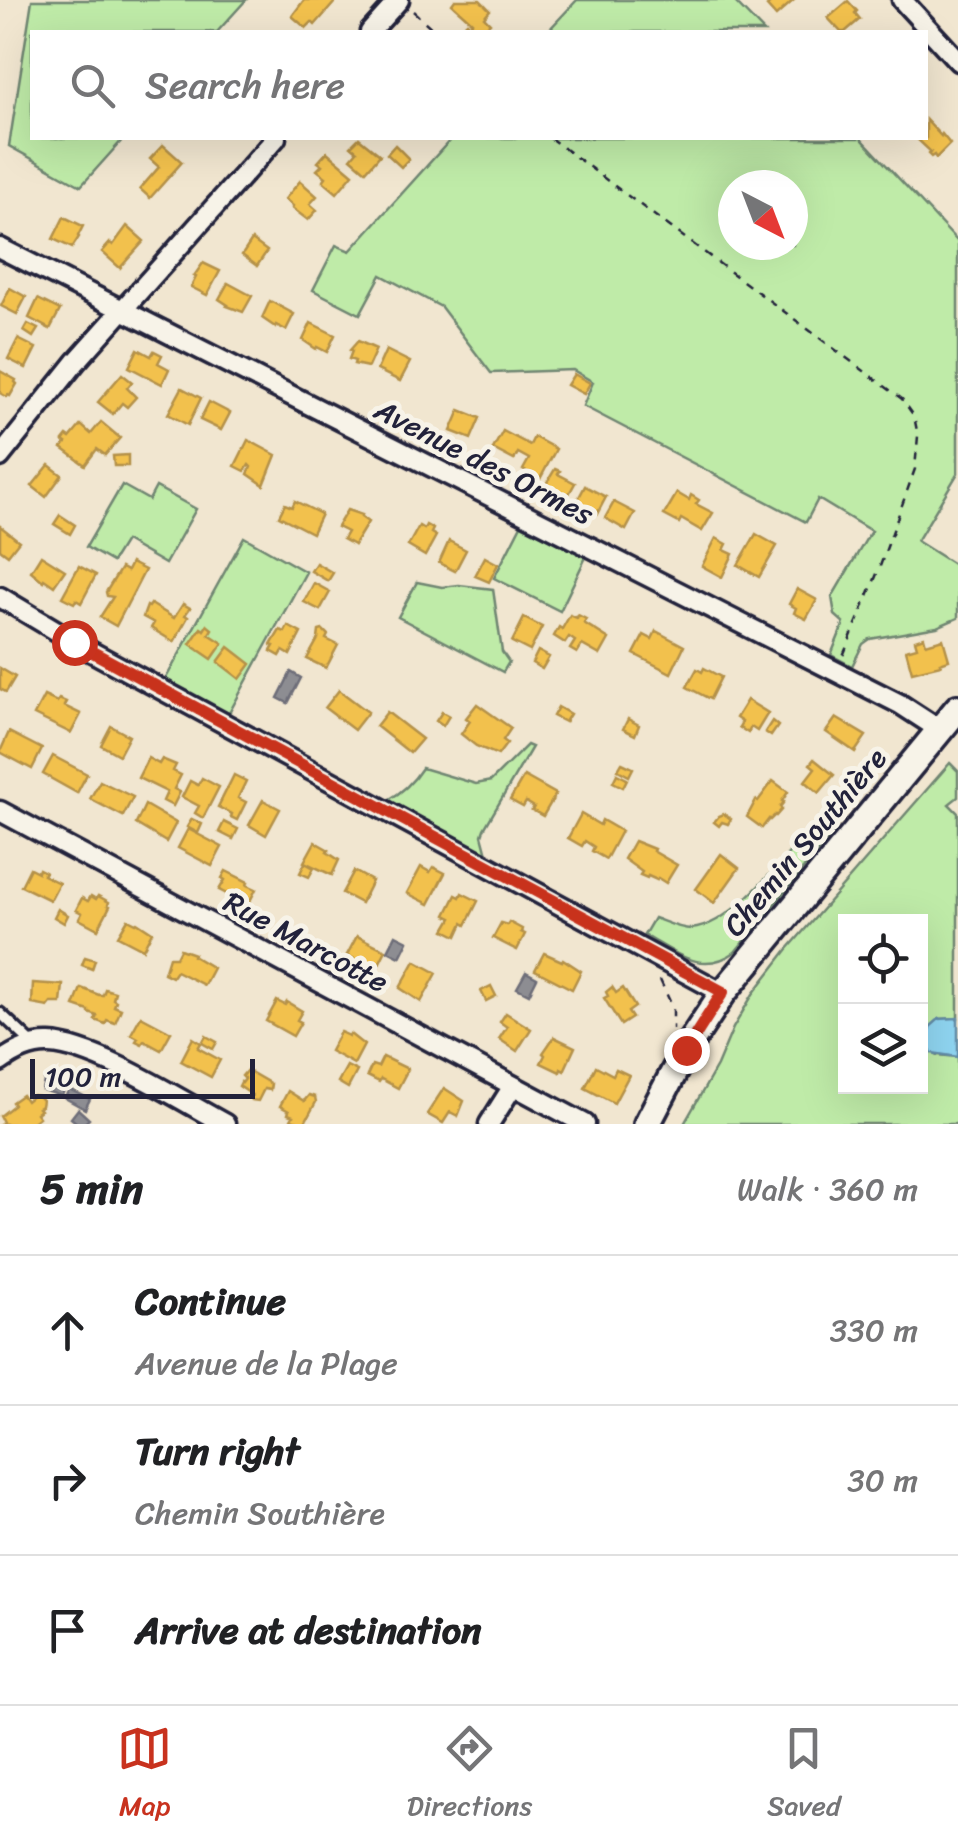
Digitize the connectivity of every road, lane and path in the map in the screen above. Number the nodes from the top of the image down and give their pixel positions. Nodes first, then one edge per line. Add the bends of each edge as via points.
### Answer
1 (902, 0) edge
2 (406, 5) edge
3 (373, 30) edge
4 (434, 30) edge
5 (958, 61) edge
6 (274, 140) edge
7 (553, 140) edge
8 (0, 248) edge
9 (123, 308) junction
10 (0, 456) edge
11 (0, 597) edge
12 (837, 672) junction
13 (958, 708) edge
14 (940, 730) junction
15 (0, 811) edge
16 (668, 961) junction
17 (723, 992) junction
18 (0, 1014) edge
19 (671, 1037) dead end
20 (34, 1045) junction
21 (0, 1062) edge
22 (513, 1086) junction
23 (225, 1124) edge
24 (490, 1124) edge
25 (585, 1124) edge
26 (647, 1124) edge

1 - 5 street
2 - 3 street
2 - 4 path
6 - 9 street
7 - 12 path via 902,399 914,416 915,469
8 - 9 street, Avenue des Ormes
9 - 10 street
9 - 12 street, Avenue des Ormes
11 - 16 street
12 - 14 street, Avenue des Ormes
13 - 14 street, Chemin Southière
14 - 17 street, Chemin Southière
15 - 22 street, Rue Marcotte
16 - 17 street
16 - 19 path via 660,977 674,1014
17 - 26 street, Chemin Southière
18 - 20 lane
20 - 21 street
20 - 23 street via 86,1053
22 - 24 street
22 - 25 street, Rue Marcotte

